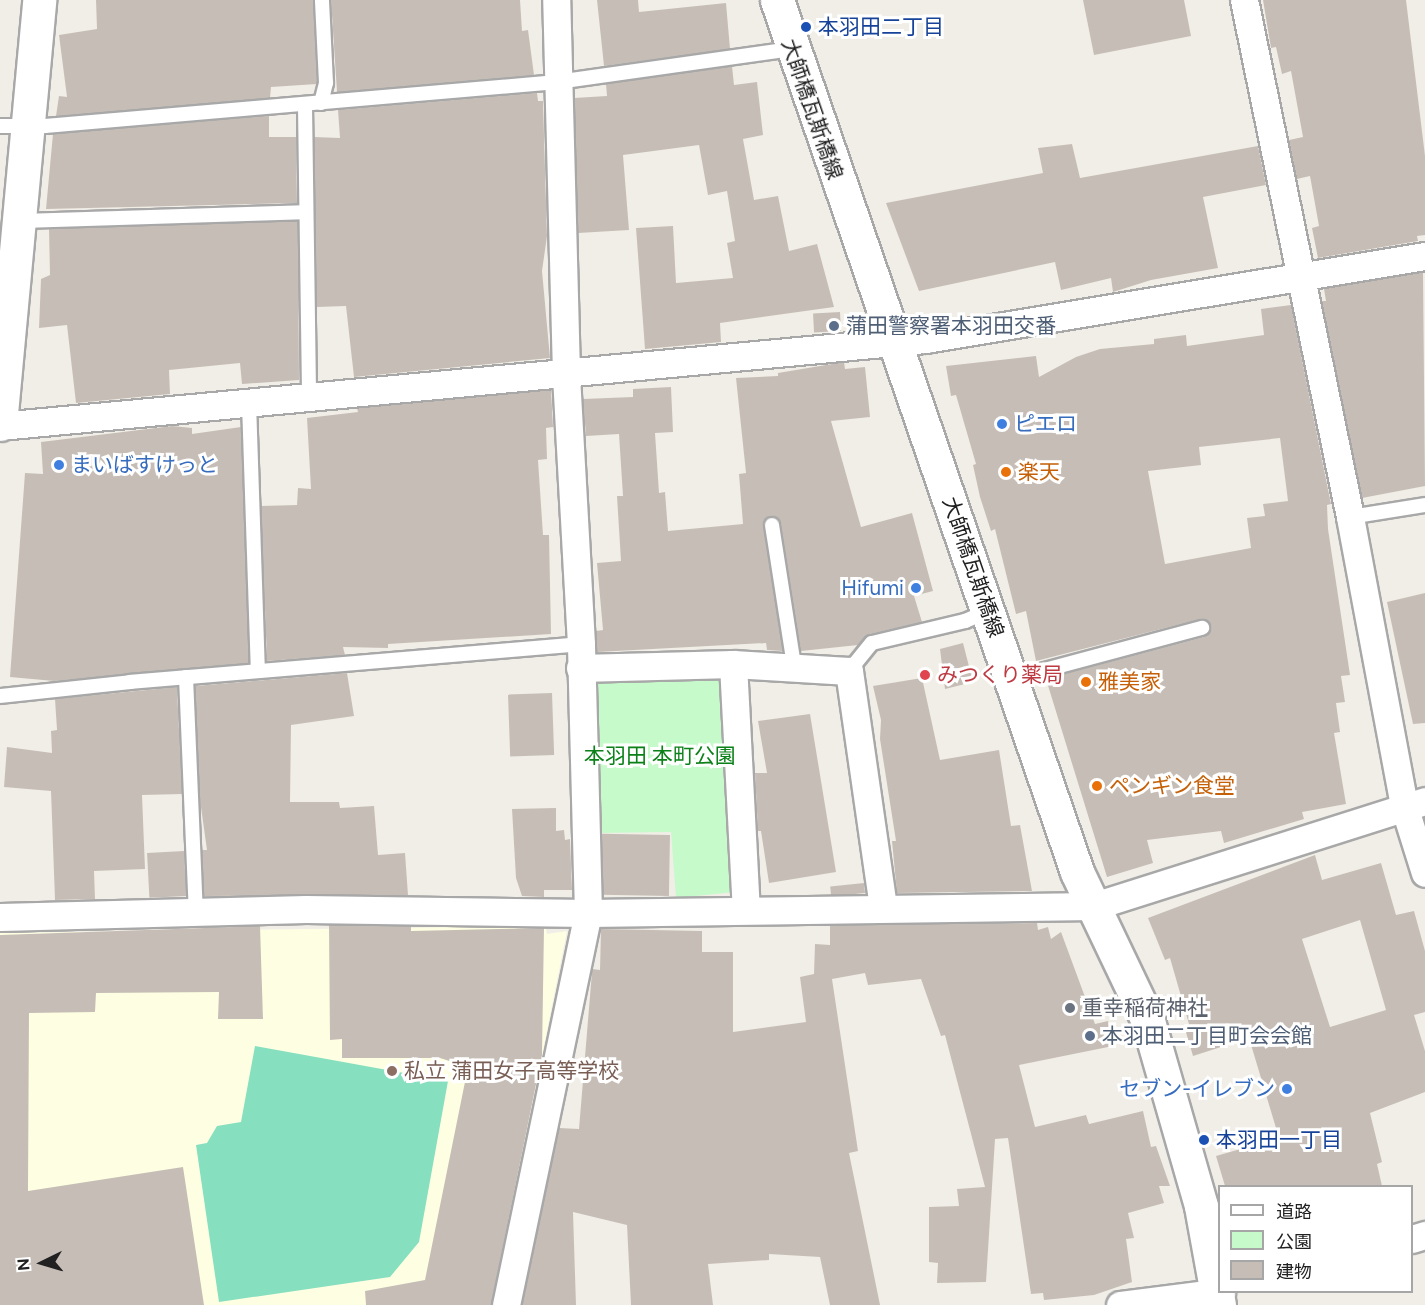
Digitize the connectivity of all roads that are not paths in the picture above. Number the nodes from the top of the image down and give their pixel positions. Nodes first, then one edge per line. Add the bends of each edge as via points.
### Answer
1 (39, 0) edge
2 (322, 0) edge
3 (556, 0) edge
4 (777, 0) edge
5 (1244, 0) edge
6 (792, 49) junction
7 (557, 82) junction
8 (321, 102) junction
9 (305, 106) junction
10 (15, 126) edge
11 (304, 212) junction
12 (21, 221) junction
13 (1425, 256) edge
14 (1300, 275) junction
15 (895, 343) junction
16 (566, 373) junction
17 (309, 397) junction
18 (249, 403) junction
19 (0, 425) edge
20 (1425, 505) edge
21 (1350, 517) junction
22 (772, 525) dead end
23 (988, 611) junction
24 (1202, 628) dead end
25 (581, 656) junction
26 (733, 664) junction
27 (794, 665) junction
28 (258, 671) junction
29 (849, 671) junction
30 (186, 677) junction
31 (1011, 679) junction
32 (0, 696) edge
33 (1414, 804) edge
34 (1425, 873) edge
35 (1094, 906) junction
36 (883, 908) junction
37 (746, 910) junction
38 (196, 912) junction
39 (588, 913) junction
40 (0, 917) edge
41 (1218, 1291) edge
42 (1219, 1296) edge
43 (506, 1305) edge
44 (1120, 1305) edge

1 - 10 street
2 - 8 lane via 326,83
3 - 7 street
4 - 6 street, 大師橋瓦斯橋線
5 - 14 street
6 - 7 lane
6 - 15 street, 大師橋瓦斯橋線
7 - 8 lane
7 - 16 street
8 - 9 lane
9 - 10 lane
9 - 11 lane
10 - 12 street
11 - 12 lane
11 - 17 lane
12 - 19 street
13 - 14 street
14 - 15 street
14 - 21 street
15 - 16 street
15 - 23 street, 大師橋瓦斯橋線
16 - 17 street
16 - 25 street
17 - 18 street
18 - 19 street
18 - 28 lane
20 - 21 lane
21 - 33 street
22 - 27 lane
23 - 29 lane via 965,621 872,643
23 - 31 street, 大師橋瓦斯橋線
24 - 31 lane
25 - 26 street
25 - 28 lane
25 - 39 street
26 - 27 street
26 - 37 street
27 - 29 street
28 - 30 lane
29 - 36 street
30 - 32 lane
30 - 38 lane
31 - 35 street, 大師橋瓦斯橋線 via 1077,872
33 - 34 street
33 - 35 street
35 - 36 street
35 - 41 street, 大師橋瓦斯橋線 via 1148,1021 1199,1196
36 - 37 street
37 - 39 street
38 - 39 street
38 - 40 street
39 - 43 street
42 - 44 street

